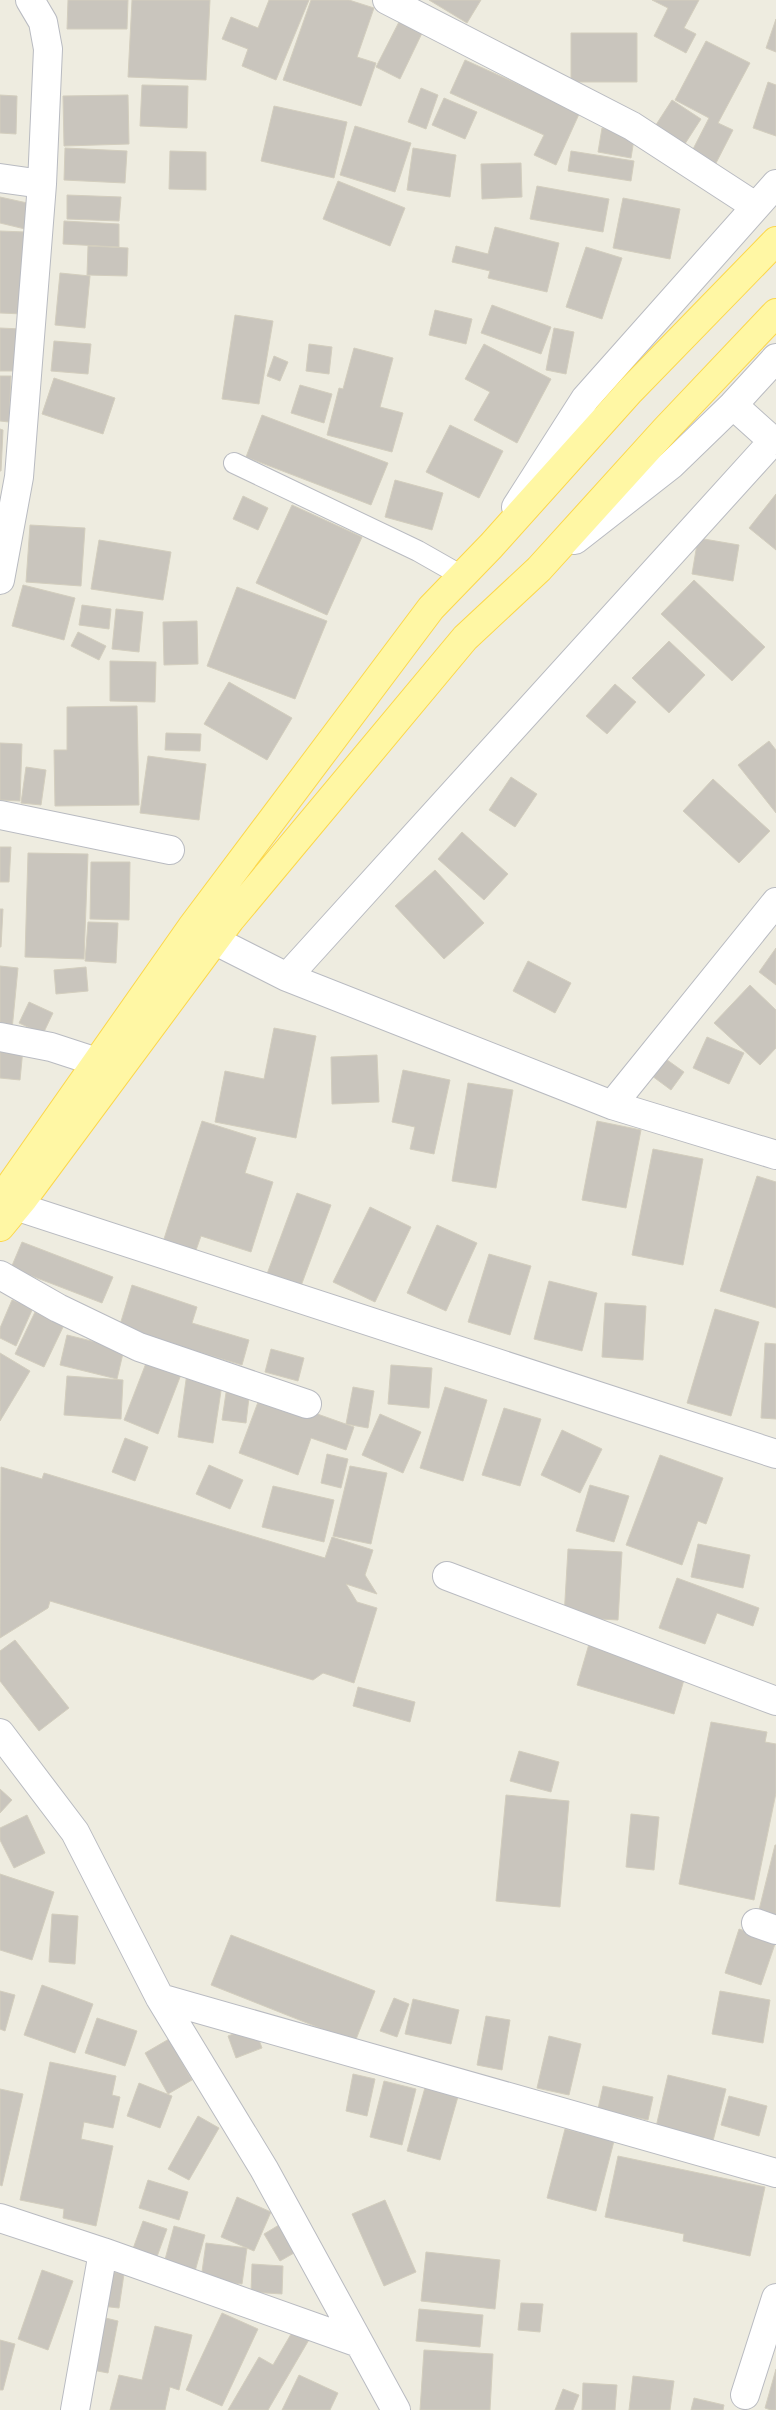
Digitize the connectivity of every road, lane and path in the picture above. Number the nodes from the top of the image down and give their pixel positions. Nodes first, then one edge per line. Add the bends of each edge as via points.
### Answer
1 (30, 0) edge
2 (387, 0) edge
3 (0, 178) edge
4 (42, 184) junction
5 (776, 184) edge
6 (755, 206) junction
7 (776, 241) edge
8 (776, 313) edge
9 (776, 358) edge
10 (733, 405) junction
11 (12, 427) edge
12 (774, 442) edge
13 (234, 463) dead end
14 (491, 546) junction
15 (539, 569) junction
16 (462, 576) junction
17 (0, 580) edge
18 (0, 815) edge
19 (170, 850) dead end
20 (776, 902) edge
21 (191, 928) junction
22 (215, 940) junction
23 (287, 977) junction
24 (0, 1037) edge
25 (97, 1062) junction
26 (612, 1105) junction
27 (776, 1155) edge
28 (6, 1202) edge
29 (0, 1227) edge
30 (0, 1275) edge
31 (307, 1404) dead end
32 (776, 1454) edge
33 (447, 1576) dead end
34 (776, 1701) edge
35 (0, 1733) edge
36 (160, 1998) junction
37 (776, 2173) edge
38 (0, 2218) edge
39 (103, 2252) junction
40 (776, 2298) edge
41 (359, 2342) junction
42 (745, 2395) dead end
43 (75, 2410) edge
44 (396, 2410) edge

1 - 4 street via 44,22 48,50
2 - 6 street via 632,126
3 - 4 street
4 - 11 street
5 - 6 street
6 - 14 street via 585,399
7 - 14 main road via 630,391
8 - 15 main road
9 - 10 street
10 - 12 street
10 - 15 street via 671,465
11 - 17 street via 19,477
12 - 23 street
13 - 16 lane via 418,551
14 - 16 main road
15 - 22 main road via 465,638
16 - 21 main road via 431,608
18 - 19 street
20 - 26 street
21 - 22 street
21 - 25 main road
22 - 23 street
22 - 28 main road
23 - 26 street
24 - 25 street via 51,1047
25 - 28 main road
26 - 27 street
28 - 29 main road
28 - 32 street
30 - 31 street via 58,1308 139,1347
33 - 34 street
35 - 36 street via 75,1832
36 - 37 street
36 - 41 street via 264,2169
38 - 39 street
39 - 41 street
39 - 43 street
40 - 42 street
41 - 44 street

